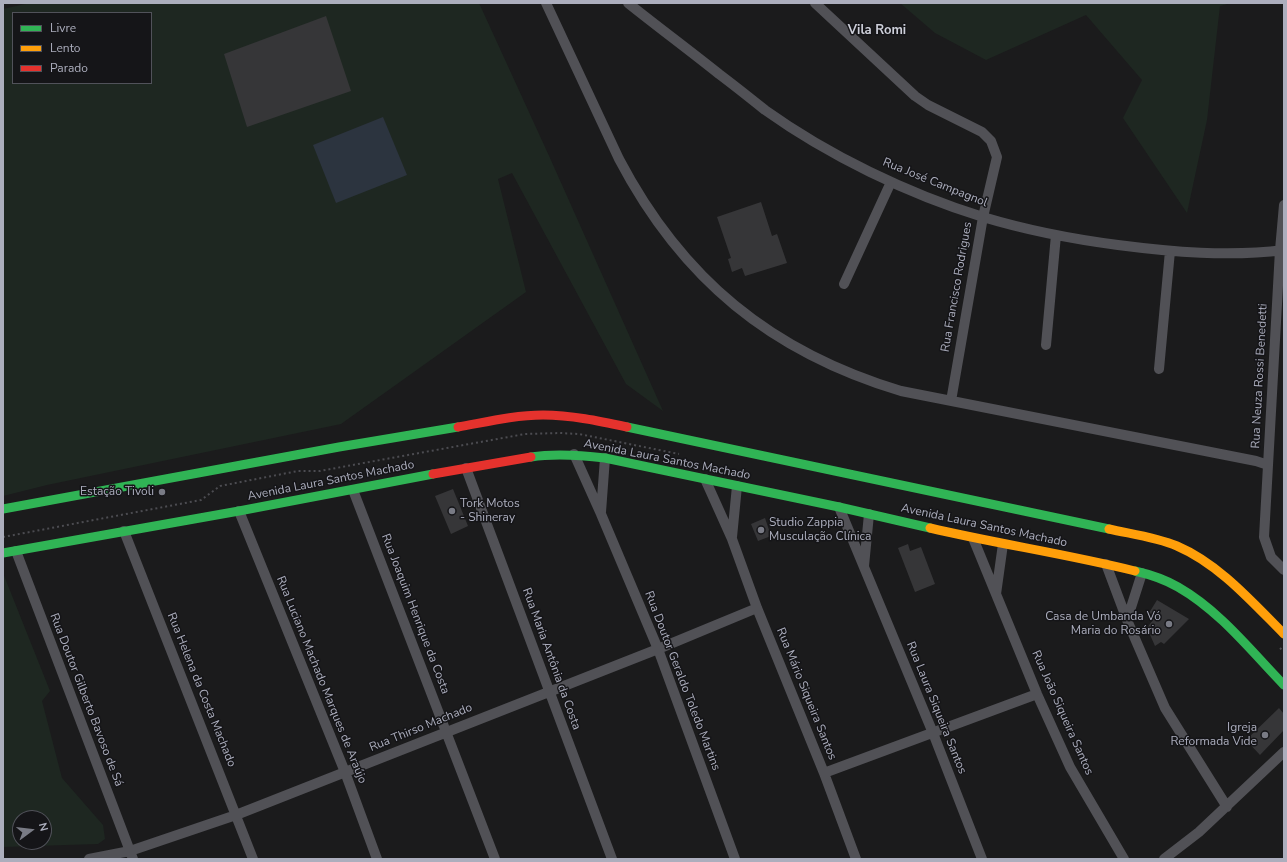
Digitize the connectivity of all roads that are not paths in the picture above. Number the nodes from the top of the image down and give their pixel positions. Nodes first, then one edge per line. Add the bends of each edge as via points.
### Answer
1 (546, 3) edge
2 (628, 3) edge
3 (814, 3) edge
4 (891, 182) junction
5 (1284, 205) edge
6 (983, 217) junction
7 (1056, 235) junction
8 (1282, 250) edge
9 (1170, 251) junction
10 (844, 284) dead end
11 (1046, 345) dead end
12 (1159, 369) dead end
13 (950, 401) junction
14 (574, 454) junction
15 (605, 458) junction
16 (1268, 465) junction
17 (466, 468) junction
18 (705, 479) junction
19 (736, 486) junction
20 (353, 490) junction
21 (839, 507) junction
22 (3, 509) edge
23 (240, 511) junction
24 (601, 514) junction
25 (869, 514) junction
26 (124, 531) junction
27 (973, 538) junction
28 (732, 539) junction
29 (1003, 544) junction
30 (16, 551) junction
31 (3, 553) edge
32 (1106, 564) junction
33 (864, 568) junction
34 (1284, 570) edge
35 (1142, 573) junction
36 (996, 594) junction
37 (757, 608) junction
38 (1127, 620) junction
39 (1284, 634) edge
40 (658, 649) junction
41 (1284, 685) edge
42 (549, 692) junction
43 (1037, 694) junction
44 (447, 732) junction
45 (933, 733) junction
46 (1284, 752) edge
47 (345, 772) junction
48 (824, 774) junction
49 (1227, 807) junction
50 (236, 815) junction
51 (131, 855) edge
52 (89, 859) edge
53 (253, 859) edge
54 (377, 859) edge
55 (495, 859) edge
56 (612, 859) edge
57 (735, 859) edge
58 (856, 859) edge
59 (982, 859) edge
60 (1124, 859) edge
61 (1164, 859) edge

1 - 13 street via 631,182 674,246 712,286 759,325 824,363 901,392
2 - 4 street, Rua José Campagnol via 765,110 819,144
3 - 6 street, Rua Francisco Rodrigues via 915,96 982,132 991,141 997,157
4 - 6 street, Rua José Campagnol
4 - 10 street
5 - 8 street, Rua Neuza Rossi Benedetti
6 - 7 street, Rua José Campagnol
6 - 13 street, Rua Francisco Rodrigues
7 - 9 street, Rua José Campagnol
7 - 11 street
8 - 9 street, Rua José Campagnol via 1203,253
8 - 16 street, Rua Neuza Rossi Benedetti
9 - 12 street
13 - 16 street
14 - 15 main road, Avenida Laura Santos Machado
14 - 17 main road, Avenida Laura Santos Machado via 544,455
14 - 24 street, Rua Doutor Geraldo Toledo Martins
15 - 18 main road, Avenida Laura Santos Machado
15 - 24 street, Rua Doutor Geraldo Toledo Martins
16 - 34 street, Rua Neuza Rossi Benedetti via 1264,538 1271,557
17 - 20 main road, Avenida Laura Santos Machado
17 - 42 street, Rua Maria Antônia da Costa
18 - 19 main road, Avenida Laura Santos Machado
18 - 28 street, Rua Mário Siqueira Santos
19 - 21 main road, Avenida Laura Santos Machado
19 - 28 street, Rua Mário Siqueira Santos
20 - 23 main road, Avenida Laura Santos Machado
20 - 44 street, Rua Joaquim Henrique da Costa
21 - 25 main road, Avenida Laura Santos Machado
21 - 33 street, Rua Laura Siqueira Santos
22 - 39 main road, Avenida Laura Santos Machado via 339,446 508,418 542,415 584,418 1151,538 1182,548 1210,565 1234,584
23 - 26 main road, Avenida Laura Santos Machado
23 - 47 street, Rua Luciano Machado Marques de Araújo
24 - 40 street, Rua Doutor Geraldo Toledo Martins
25 - 27 main road, Avenida Laura Santos Machado
25 - 33 street, Rua Laura Siqueira Santos
26 - 30 main road, Avenida Laura Santos Machado
26 - 50 street, Rua Helena da Costa Machado
27 - 29 main road, Avenida Laura Santos Machado
27 - 36 street, Rua João Siqueira Santos
28 - 37 street, Rua Mário Siqueira Santos
29 - 32 main road, Avenida Laura Santos Machado
29 - 36 street
30 - 31 main road, Avenida Laura Santos Machado
30 - 51 street, Rua Doutor Gilberto Bavoso de Sá
32 - 35 main road, Avenida Laura Santos Machado
32 - 38 street
33 - 45 street, Rua Laura Siqueira Santos
35 - 38 street
35 - 41 main road, Avenida Laura Santos Machado via 1177,586 1217,615
36 - 43 street, Rua João Siqueira Santos
37 - 40 street, Rua Thirso Machado
37 - 48 street, Rua Mário Siqueira Santos
38 - 49 street via 1165,708
40 - 42 street, Rua Thirso Machado
40 - 57 street, Rua Doutor Geraldo Toledo Martins
42 - 44 street, Rua Thirso Machado
42 - 56 street, Rua Maria Antônia da Costa
43 - 45 street
43 - 60 street, Rua João Siqueira Santos via 1070,767
44 - 47 street, Rua Thirso Machado
44 - 55 street, Rua Joaquim Henrique da Costa
45 - 48 street
45 - 59 street, Rua Laura Siqueira Santos
46 - 49 street
47 - 50 street, Rua Thirso Machado
47 - 54 street, Rua Luciano Machado Marques de Araújo
48 - 58 street, Rua Mário Siqueira Santos
49 - 61 street
50 - 51 street, Rua Thirso Machado
50 - 53 street, Rua Helena da Costa Machado
51 - 52 street, Rua Thirso Machado

